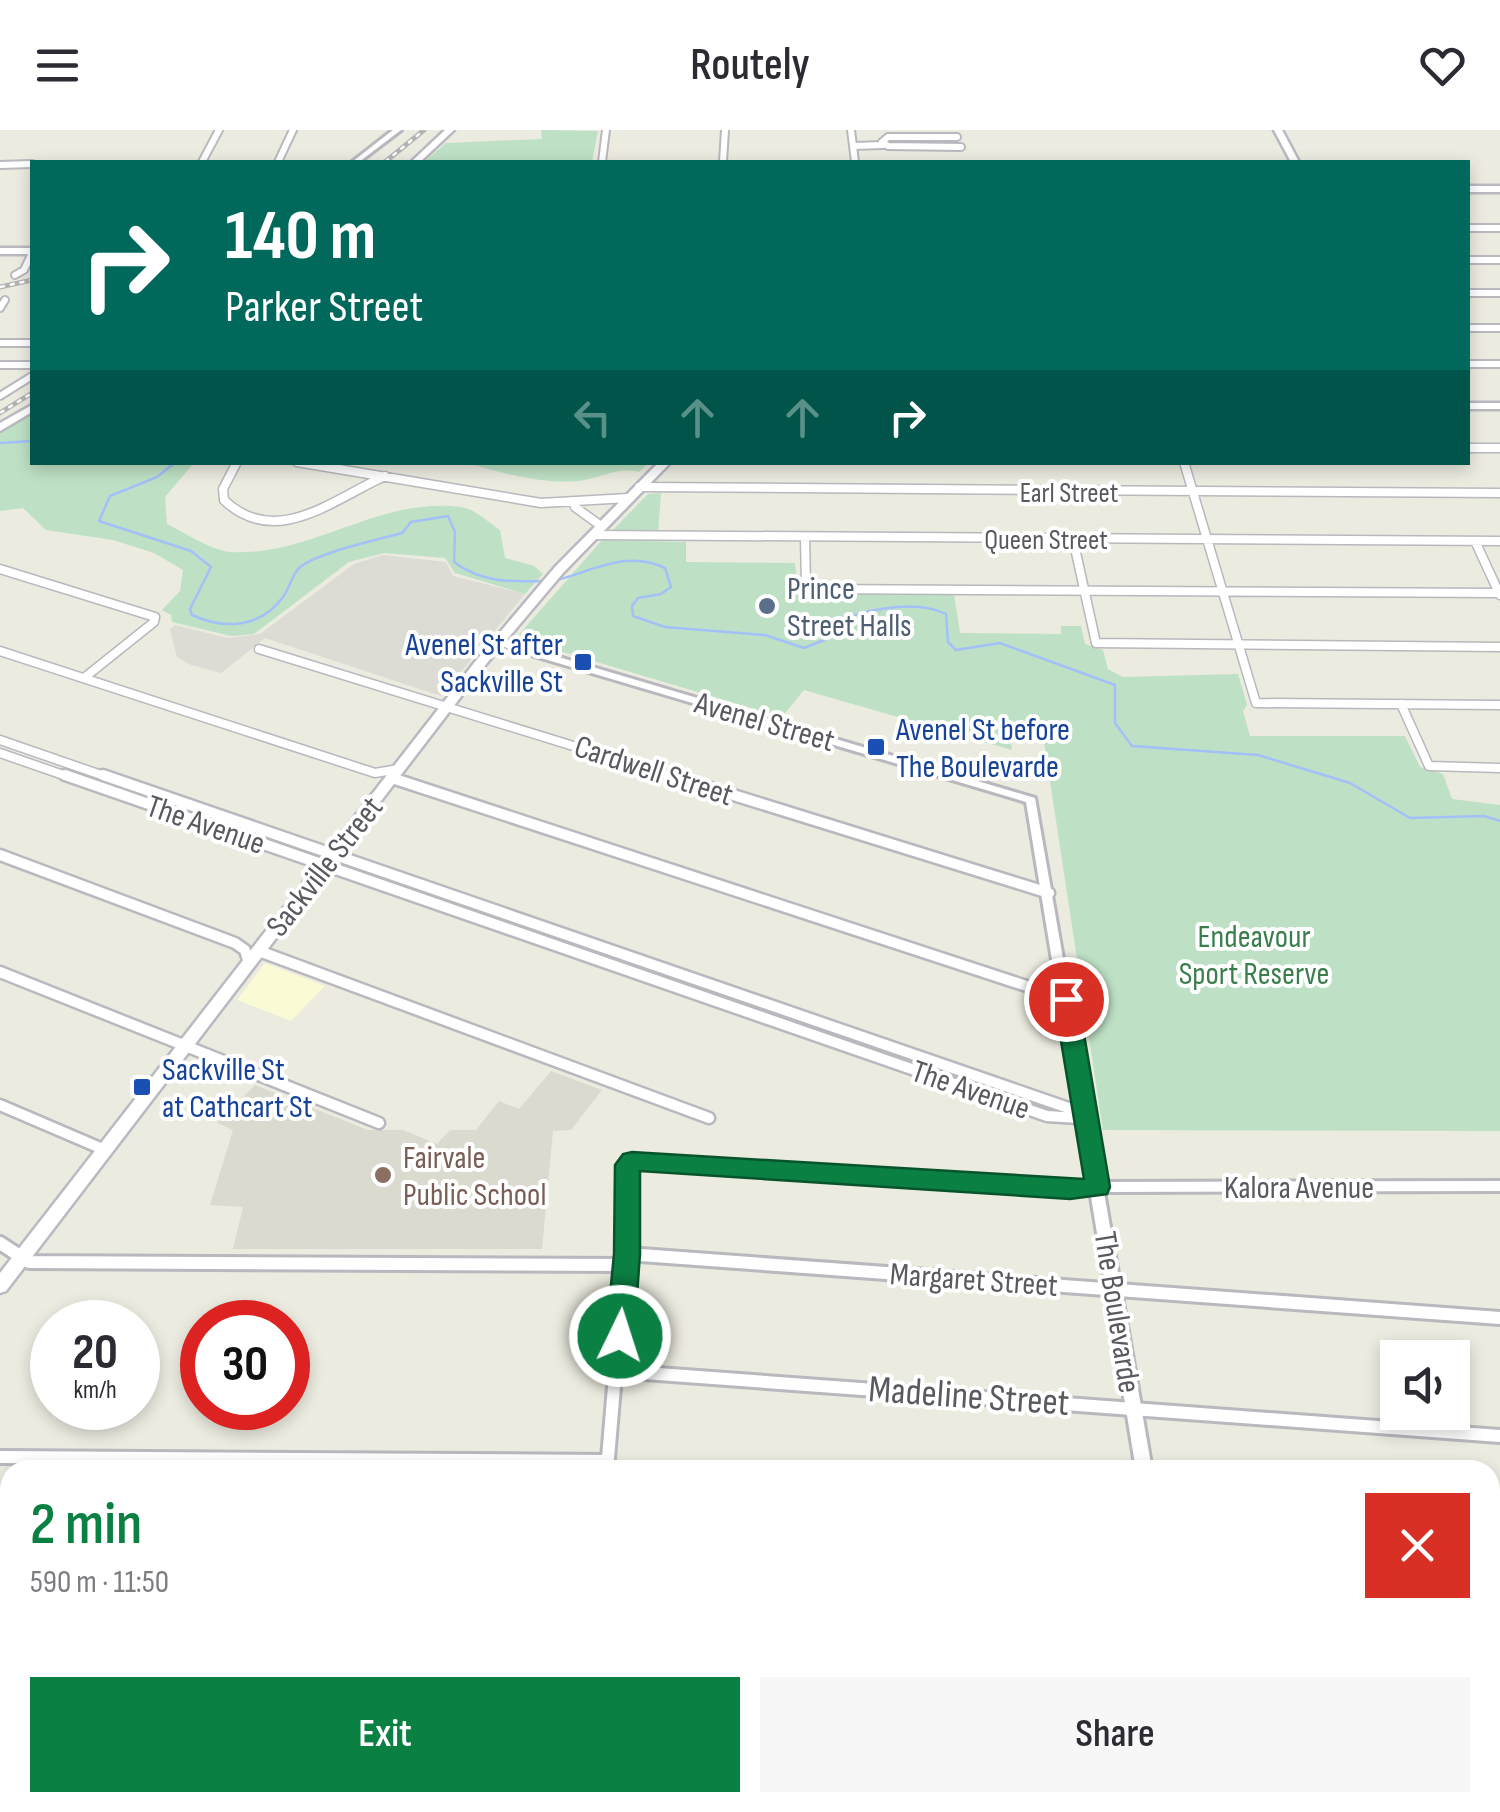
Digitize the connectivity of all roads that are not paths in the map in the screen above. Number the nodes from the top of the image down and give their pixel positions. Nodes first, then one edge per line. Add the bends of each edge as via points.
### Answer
1 (218, 130) edge
2 (293, 130) edge
3 (450, 130) edge
4 (606, 130) edge
5 (724, 130) edge
6 (852, 130) edge
7 (1278, 130) edge
8 (393, 132) edge
9 (917, 134) edge
10 (926, 134) edge
11 (958, 138) dead end
12 (884, 145) junction
13 (854, 146) junction
14 (961, 147) dead end
15 (203, 160) edge
16 (279, 160) edge
17 (358, 160) edge
18 (417, 160) edge
19 (602, 160) edge
20 (723, 160) edge
21 (855, 160) edge
22 (1294, 160) edge
23 (30, 164) edge
24 (0, 165) edge
25 (1470, 189) edge
26 (1500, 189) edge
27 (1470, 228) edge
28 (1500, 228) edge
29 (0, 251) edge
30 (30, 252) edge
31 (30, 256) edge
32 (1470, 260) edge
33 (1500, 260) edge
34 (14, 275) dead end
35 (1470, 293) edge
36 (1500, 293) edge
37 (1470, 328) edge
38 (1500, 328) edge
39 (0, 343) edge
40 (30, 343) edge
41 (1470, 364) edge
42 (1500, 364) edge
43 (0, 365) edge
44 (30, 365) edge
45 (30, 377) edge
46 (0, 396) edge
47 (1470, 406) edge
48 (1500, 406) edge
49 (30, 409) edge
50 (0, 428) edge
51 (1470, 448) edge
52 (1500, 448) edge
53 (235, 465) edge
54 (313, 465) edge
55 (663, 465) edge
56 (1185, 465) edge
57 (356, 473) junction
58 (386, 475) junction
59 (364, 484) junction
60 (639, 488) junction
61 (1193, 492) junction
62 (1500, 493) edge
63 (628, 498) junction
64 (574, 507) junction
65 (597, 530) junction
66 (804, 538) junction
67 (1073, 539) junction
68 (1206, 540) junction
69 (1475, 541) junction
70 (1500, 541) edge
71 (0, 569) edge
72 (1084, 590) junction
73 (1221, 590) junction
74 (1500, 594) edge
75 (498, 642) junction
76 (1238, 645) junction
77 (1500, 647) edge
78 (259, 648) dead end
79 (0, 650) edge
80 (84, 678) junction
81 (1401, 704) junction
82 (1500, 706) edge
83 (447, 707) junction
84 (0, 740) edge
85 (0, 753) edge
86 (1500, 768) edge
87 (375, 773) junction
88 (393, 777) junction
89 (1032, 800) joint
90 (0, 855) edge
91 (329, 860) junction
92 (1049, 893) junction
93 (235, 943) junction
94 (259, 951) junction
95 (0, 972) edge
96 (1066, 999) junction
97 (186, 1045) junction
98 (0, 1105) edge
99 (1086, 1114) junction
100 (709, 1118) dead end
101 (379, 1123) dead end
102 (105, 1150) junction
103 (1500, 1186) edge
104 (1098, 1187) junction
105 (0, 1243) edge
106 (22, 1257) junction
107 (626, 1260) junction
108 (0, 1286) edge
109 (1115, 1289) junction
110 (1500, 1318) edge
111 (618, 1371) junction
112 (1133, 1407) junction
113 (1500, 1436) edge
114 (0, 1457) edge
115 (202, 1460) edge
116 (608, 1460) edge
117 (1142, 1460) edge

1 - 15 street
2 - 16 street
3 - 18 main road
4 - 19 street
5 - 20 street
6 - 13 street
7 - 22 main road
8 - 17 street
9 - 10 street
9 - 12 street via 884,138
10 - 11 street
12 - 13 street
12 - 14 street
13 - 21 street
23 - 24 street
25 - 26 main road
27 - 28 street
29 - 30 main road
31 - 34 street
32 - 33 street
35 - 36 street
37 - 38 street
39 - 40 street
41 - 42 street
43 - 44 street
45 - 46 street
47 - 48 main road
49 - 50 main road
51 - 52 street
53 - 59 street via 224,500 259,519 313,515
54 - 57 street
55 - 60 main road, Sackville Street
56 - 61 street
57 - 58 street
57 - 59 street
58 - 59 street
58 - 64 street
60 - 61 street, Earl Street
60 - 63 main road, Sackville Street
61 - 62 street, Earl Street
61 - 68 street
63 - 64 street
63 - 65 main road, Sackville Street
64 - 65 street
65 - 66 street, Queen Street
65 - 75 main road, Sackville Street
66 - 67 street, Queen Street
66 - 72 street via 809,587
67 - 68 street, Queen Street
67 - 72 street
68 - 69 street, Queen Street
68 - 73 street
69 - 70 street, Queen Street
69 - 74 street
71 - 80 street via 155,617
72 - 73 street
72 - 76 street via 1096,643
73 - 74 street
73 - 76 street
75 - 83 main road, Sackville Street
75 - 89 street, Avenel Street
76 - 77 street
76 - 81 street via 1256,702
78 - 83 street, Cardwell Street
79 - 80 street
80 - 87 street
81 - 82 street
81 - 86 street via 1429,766
83 - 88 main road, Sackville Street
83 - 92 street, Cardwell Street
84 - 91 street, The Avenue
85 - 91 street, The Avenue
87 - 88 street
87 - 88 street
88 - 91 main road, Sackville Street
88 - 96 street
89 - 92 street, The Boulevarde
90 - 93 street
91 - 94 main road, Sackville Street
91 - 99 street, The Avenue via 1046,1116
92 - 96 street, The Boulevarde
93 - 94 street
93 - 94 street
94 - 97 main road, Sackville Street
94 - 100 street
95 - 97 street
96 - 99 street, The Boulevarde
97 - 101 street
97 - 102 main road, Sackville Street
98 - 102 street
99 - 104 street, The Boulevarde
102 - 106 main road, Sackville Street
103 - 104 street, Kalora Avenue
104 - 107 street via 632,1161
104 - 109 street, The Boulevarde
105 - 106 street
106 - 107 street, Margaret Street
106 - 108 main road, Sackville Street
107 - 109 street, Margaret Street
107 - 111 street
109 - 110 street, Margaret Street
109 - 112 street, The Boulevarde
111 - 112 street, Madeline Street
111 - 116 street
112 - 113 street, Madeline Street
112 - 117 street, The Boulevarde
114 - 115 street

